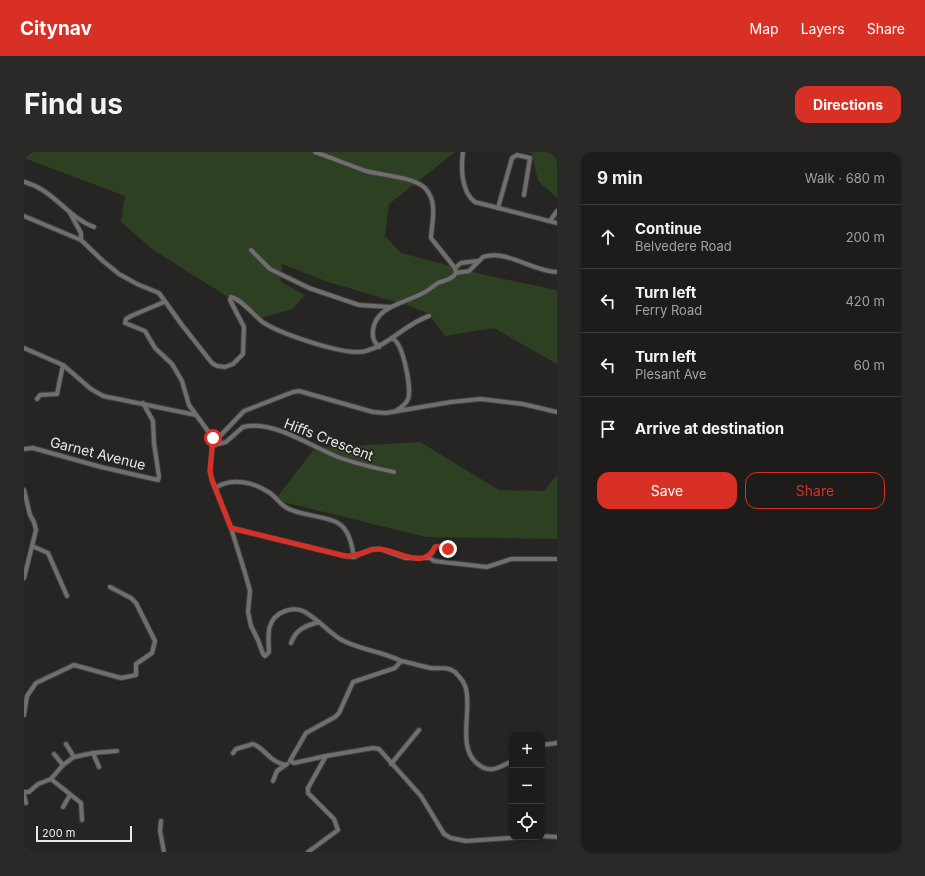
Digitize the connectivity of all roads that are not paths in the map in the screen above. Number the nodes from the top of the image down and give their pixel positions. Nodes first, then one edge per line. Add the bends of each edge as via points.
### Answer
1 (315, 152) edge
2 (463, 152) edge
3 (24, 182) edge
4 (524, 195) dead end
5 (498, 208) junction
6 (69, 211) junction
7 (557, 211) edge
8 (24, 216) edge
9 (550, 221) junction
10 (557, 223) edge
11 (94, 227) dead end
12 (82, 240) junction
13 (251, 250) dead end
14 (477, 261) junction
15 (456, 270) junction
16 (557, 272) edge
17 (164, 302) junction
18 (390, 307) junction
19 (429, 316) dead end
20 (393, 339) junction
21 (379, 347) junction
22 (24, 348) edge
23 (63, 365) junction
24 (37, 399) dead end
25 (144, 403) junction
26 (396, 412) junction
27 (557, 412) edge
28 (196, 415) junction
29 (213, 438) junction
30 (214, 445) junction
31 (24, 449) edge
32 (394, 472) dead end
33 (215, 488) junction
34 (24, 490) edge
35 (24, 514) edge
36 (30, 515) junction
37 (231, 528) junction
38 (32, 546) junction
39 (454, 549) dead end
40 (354, 557) junction
41 (424, 558) junction
42 (557, 559) edge
43 (24, 578) edge
44 (110, 588) dead end
45 (67, 596) dead end
46 (319, 622) junction
47 (292, 643) dead end
48 (401, 661) junction
49 (24, 715) edge
50 (419, 730) dead end
51 (557, 743) edge
52 (66, 744) dead end
53 (545, 745) edge
54 (92, 752) junction
55 (117, 752) dead end
56 (233, 753) dead end
57 (54, 754) dead end
58 (326, 756) junction
59 (74, 757) junction
60 (290, 761) junction
61 (509, 762) edge
62 (391, 764) junction
63 (63, 765) junction
64 (285, 765) junction
65 (99, 767) dead end
66 (51, 779) junction
67 (273, 781) dead end
68 (24, 794) edge
69 (70, 795) junction
70 (26, 803) dead end
71 (63, 807) dead end
72 (82, 820) dead end
73 (161, 820) dead end
74 (545, 836) edge
75 (509, 838) edge
76 (557, 838) edge
77 (164, 852) edge
78 (308, 852) edge

1 - 15 street via 369,171 415,182 425,188 433,205 431,238
2 - 5 street via 461,171 470,199
3 - 6 street via 44,191
4 - 5 street via 530,158 517,155 512,158
5 - 9 street
6 - 11 street
6 - 12 street
7 - 9 street
8 - 12 street
9 - 10 street
12 - 17 street via 119,274 159,293
13 - 18 street via 270,269 309,288 359,305
14 - 15 street via 461,263
14 - 15 street via 470,271
14 - 16 street via 486,256 500,257 541,270
15 - 18 street via 454,277
17 - 21 street via 217,366 233,364 243,354 244,327 230,300 231,297 265,324 288,334 351,353
17 - 28 street via 131,316 125,322 145,331 155,348 172,364 182,381 189,405
18 - 21 street via 380,315 374,326 374,342
19 - 20 street via 402,329
20 - 21 street
20 - 26 street via 398,342 402,353 409,391 409,398
22 - 23 street
23 - 24 street via 57,394 40,395
23 - 25 street via 91,390 103,396
25 - 28 street
25 - 31 street, Garnet Avenue via 153,421 160,477 158,480 33,448
26 - 27 street via 481,399 523,404
26 - 29 street via 373,412 303,392 293,392 244,411 221,435
28 - 29 street
29 - 30 street
30 - 32 street, Hiffs Crescent via 226,442 243,427 262,427 297,436 337,457
30 - 33 street via 210,471
33 - 37 street
33 - 40 street via 232,481 247,483 271,494 289,509 341,525 348,534
34 - 36 street
35 - 36 street
36 - 38 street via 36,530
37 - 40 street
37 - 46 street via 250,591 248,612 251,626 263,654 265,656 269,652 267,636 270,625 281,612 302,610
38 - 43 street
38 - 45 street via 48,553
39 - 41 street via 435,547 432,553
40 - 41 street via 380,549 406,558
41 - 42 street via 487,567 511,558
44 - 49 street via 132,598 136,603 155,641 152,653 136,664 136,675 121,678 77,665 56,673 36,683 30,690
46 - 47 street via 299,630 294,635
46 - 48 street via 350,643
48 - 60 street via 395,668 354,682 339,713 306,733
48 - 61 street via 454,671 467,690 468,753 475,763 484,769 491,770
50 - 62 street
51 - 53 street
52 - 59 street
54 - 55 street
54 - 59 street
54 - 65 street
56 - 64 street via 236,749 253,744 272,760
57 - 63 street
58 - 60 street via 294,763
58 - 62 street via 374,748 379,749
58 - 78 street via 308,788 308,793 334,819 338,830
59 - 63 street
60 - 64 street
62 - 75 street via 421,796 444,834 466,841
63 - 66 street
64 - 67 street via 277,771
66 - 68 street
66 - 69 street
68 - 70 street
69 - 71 street
69 - 72 street via 81,803
73 - 77 street via 160,831
74 - 76 street

